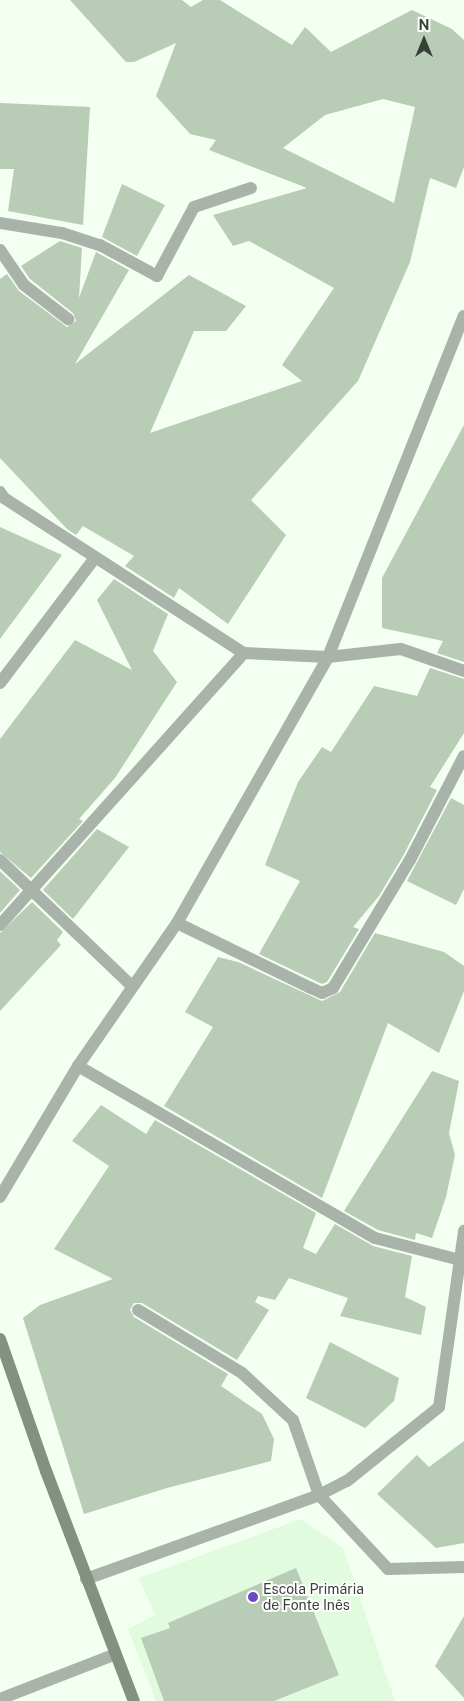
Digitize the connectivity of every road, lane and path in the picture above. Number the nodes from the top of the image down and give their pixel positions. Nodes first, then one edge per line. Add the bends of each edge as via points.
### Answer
1 (251, 188) dead end
2 (0, 223) edge
3 (0, 250) edge
4 (464, 316) edge
5 (68, 319) dead end
6 (0, 492) edge
7 (95, 558) junction
8 (244, 653) junction
9 (328, 657) junction
10 (464, 670) edge
11 (0, 683) edge
12 (464, 756) edge
13 (0, 860) edge
14 (32, 894) junction
15 (178, 923) junction
16 (0, 926) edge
17 (132, 986) junction
18 (78, 1066) junction
19 (0, 1197) edge
20 (464, 1231) edge
21 (460, 1260) junction
22 (138, 1310) dead end
23 (0, 1339) edge
24 (319, 1495) junction
25 (464, 1567) edge
26 (86, 1580) junction
27 (116, 1654) junction
28 (0, 1699) edge
29 (134, 1701) edge

1 - 2 street via 194,208 157,276 100,244 62,233
3 - 5 street via 24,285
4 - 9 street
6 - 7 street via 4,498
7 - 8 street
7 - 11 street
8 - 9 street
8 - 14 street via 150,755
9 - 10 street via 402,649
9 - 15 street
12 - 15 street via 410,860 333,988 322,993
13 - 14 street
14 - 16 street
14 - 17 street
15 - 17 street
17 - 18 street
18 - 19 street
18 - 21 street via 375,1238
20 - 21 street
21 - 24 street via 439,1407 347,1481
22 - 24 street via 242,1373 293,1420
23 - 26 street
24 - 25 street via 388,1569
24 - 26 street
26 - 27 street
27 - 28 street
27 - 29 street

